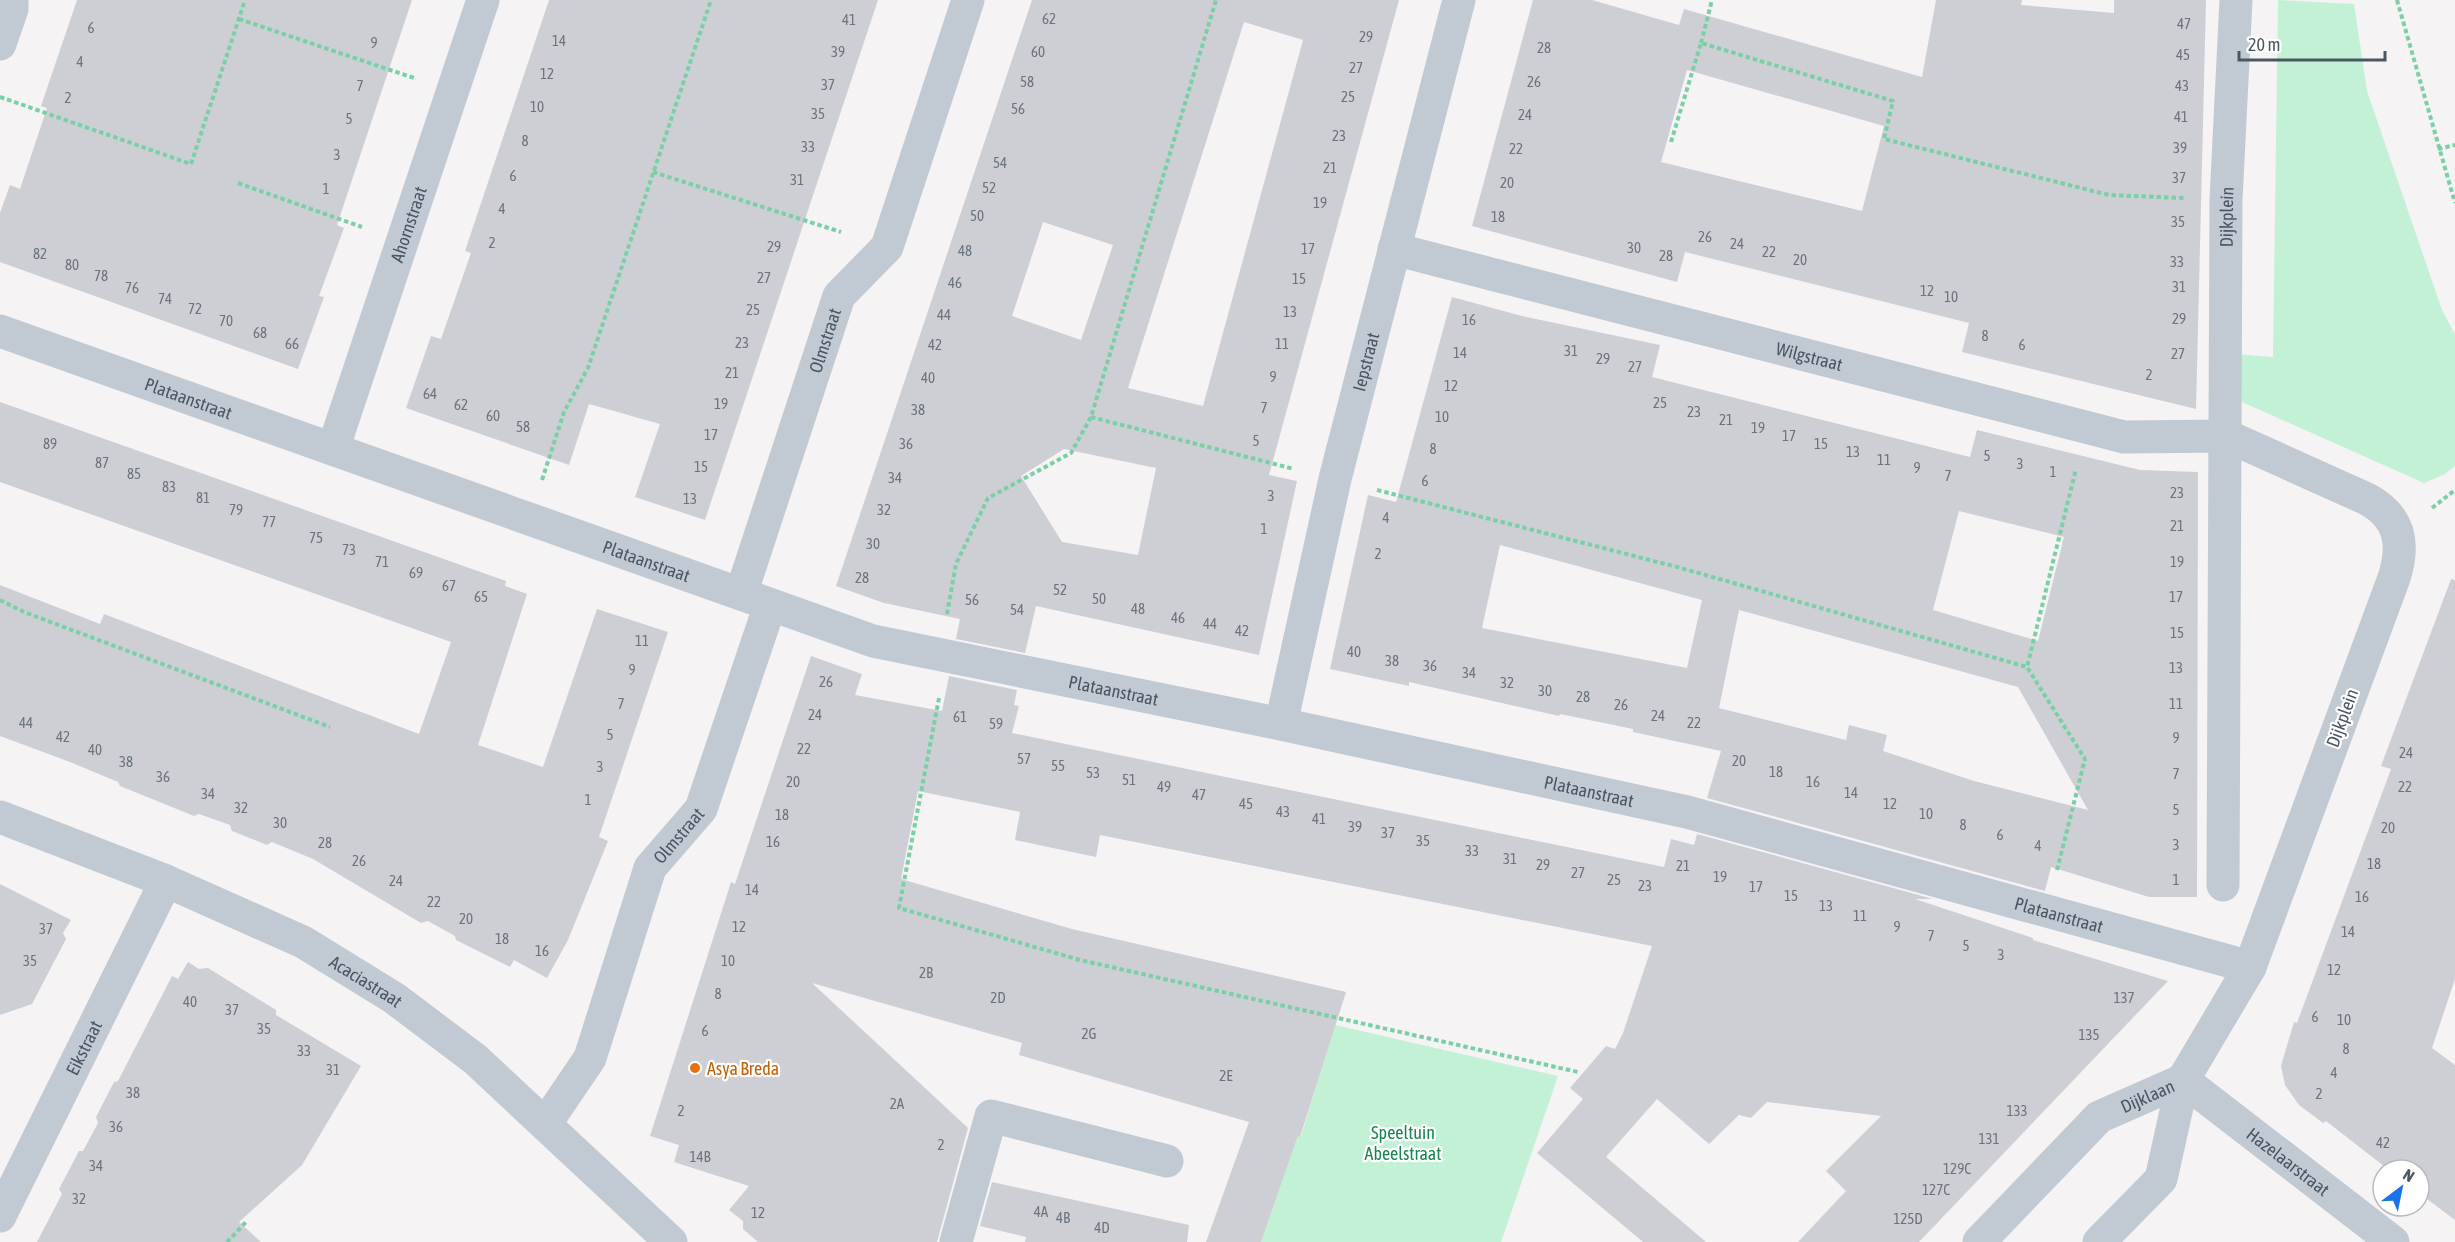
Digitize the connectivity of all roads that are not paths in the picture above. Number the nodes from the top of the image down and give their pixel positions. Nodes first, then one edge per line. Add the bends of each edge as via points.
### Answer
1 (12, 0) edge
2 (483, 0) edge
3 (968, 0) edge
4 (1458, 0) edge
5 (2236, 0) edge
6 (0, 44) edge
7 (1394, 249) junction
8 (0, 331) edge
9 (2227, 436) junction
10 (333, 449) junction
11 (756, 600) junction
12 (1281, 724) junction
13 (0, 817) edge
14 (166, 881) junction
15 (2223, 885) dead end
16 (2250, 967) junction
17 (2183, 1080) junction
18 (546, 1123) junction
19 (1167, 1161) dead end
20 (0, 1216) edge
21 (671, 1242) edge
22 (956, 1242) edge
23 (1979, 1242) edge
24 (2099, 1242) edge
25 (2393, 1242) edge

1 - 6 street
2 - 10 street, Ahornstraat
3 - 11 street, Olmstraat via 887,247 839,296
4 - 7 street, Iepstraat
5 - 9 street, Dijkplein via 2226,200
7 - 9 street, Wilgstraat via 2124,437
7 - 12 street, Iepstraat via 1335,479
8 - 10 street, Plataanstraat
9 - 15 street, Dijkplein
9 - 16 street, Dijkplein via 2377,504 2394,521 2400,543 2394,578
10 - 11 street, Plataanstraat
11 - 12 street, Plataanstraat via 873,641
11 - 18 street, Olmstraat via 701,809 650,868 590,1058
12 - 16 street, Plataanstraat via 1687,812
13 - 14 street, Acaciastraat
14 - 18 street, Acaciastraat via 303,942 394,998 475,1059
14 - 20 street, Eikstraat
16 - 17 street, Dijkplein
17 - 23 street, Dijklaan via 2099,1117
17 - 24 street, Dijklaan via 2161,1179
17 - 25 street, Hazelaarstraat
18 - 21 street, Acaciastraat
19 - 22 street via 991,1116

